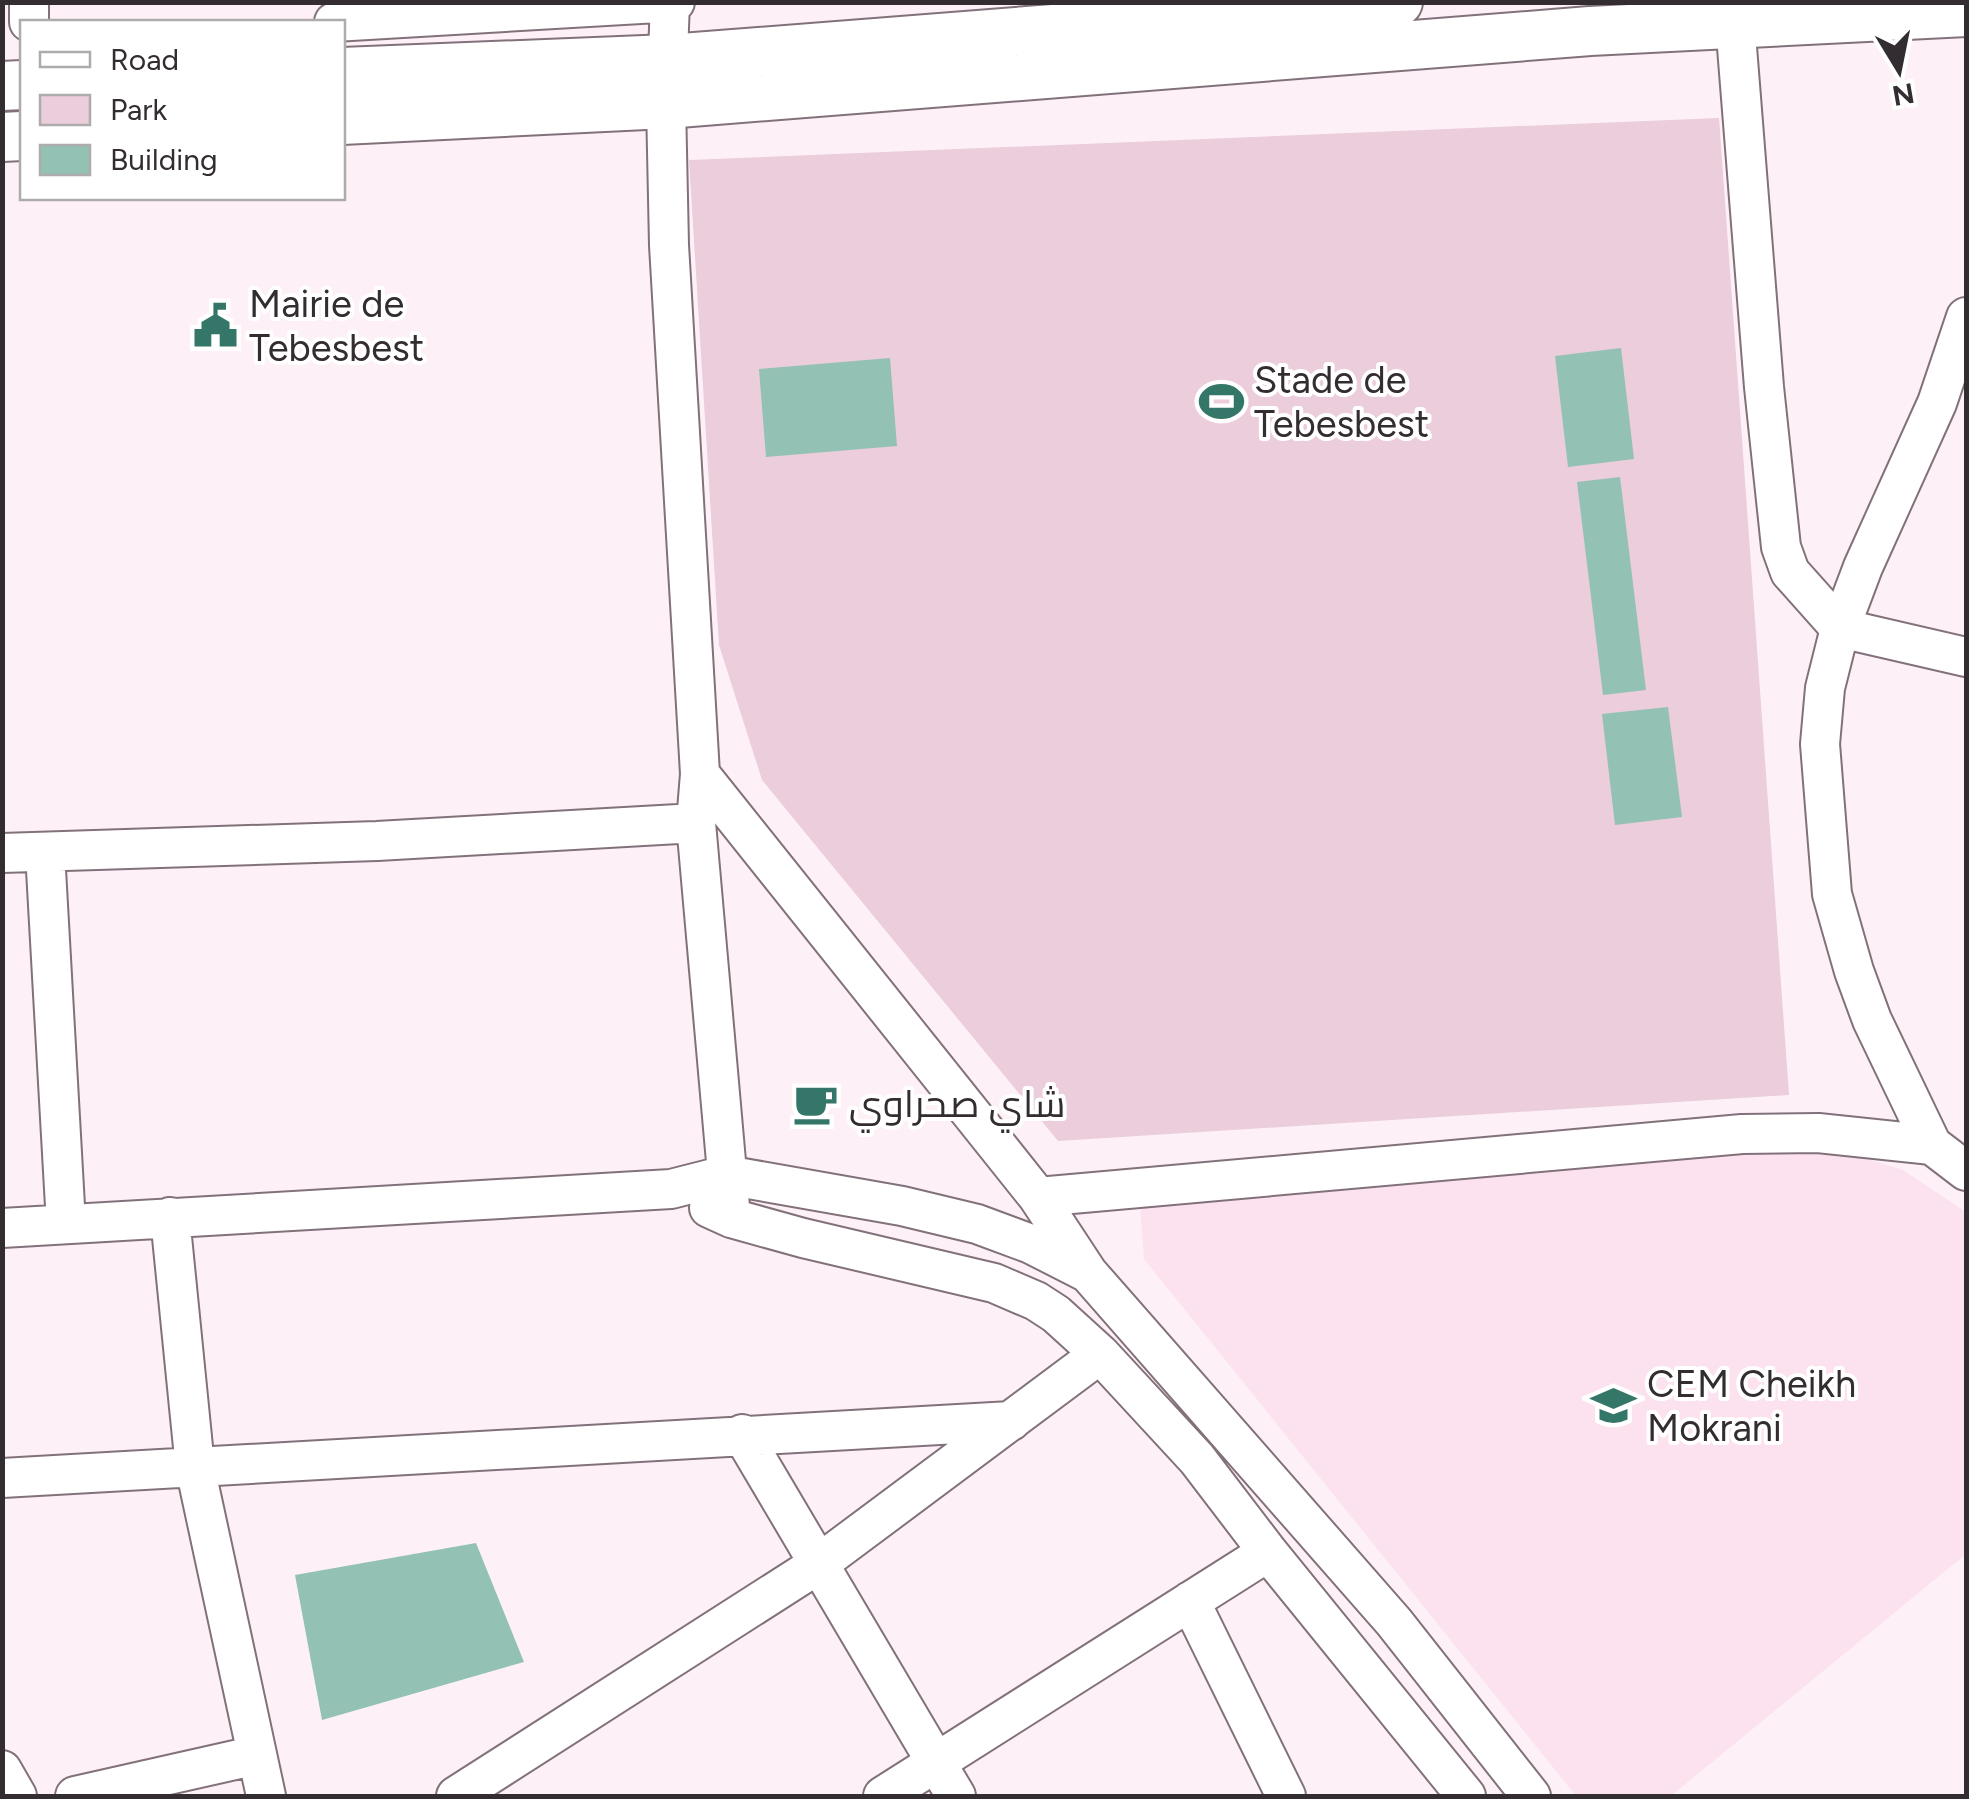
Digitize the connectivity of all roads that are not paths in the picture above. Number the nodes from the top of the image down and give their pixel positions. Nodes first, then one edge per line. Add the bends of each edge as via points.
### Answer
1 (1398, 2) edge
2 (672, 3) edge
3 (1966, 12) edge
4 (1058, 15) edge
5 (1329, 20) edge
6 (345, 21) edge
7 (1735, 22) junction
8 (423, 69) junction
9 (345, 72) edge
10 (668, 82) junction
11 (421, 116) junction
12 (345, 120) edge
13 (1966, 317) edge
14 (1840, 628) junction
15 (1966, 657) edge
16 (700, 774) junction
17 (696, 823) junction
18 (45, 852) junction
19 (2, 853) edge
20 (1932, 1146) junction
21 (1966, 1171) edge
22 (726, 1175) junction
23 (671, 1189) junction
24 (1038, 1197) junction
25 (170, 1217) junction
26 (731, 1218) junction
27 (66, 1224) junction
28 (2, 1228) edge
29 (1088, 1273) junction
30 (1100, 1354) junction
31 (1011, 1421) junction
32 (742, 1434) junction
33 (195, 1467) junction
34 (2, 1478) edge
35 (1268, 1552) junction
36 (817, 1564) junction
37 (1190, 1600) junction
38 (257, 1755) junction
39 (935, 1763) junction
40 (2, 1770) edge
41 (1458, 1794) edge
42 (17, 1796) edge
43 (75, 1796) edge
44 (266, 1796) edge
45 (456, 1796) edge
46 (883, 1796) edge
47 (956, 1796) edge
48 (1286, 1796) edge
49 (1530, 1796) edge

1 - 5 main road
2 - 6 street
2 - 10 street
3 - 7 main road
4 - 5 main road
4 - 10 main road
5 - 7 main road
5 - 10 main road
7 - 14 street via 1781,548 1790,572
8 - 9 main road
8 - 10 main road
8 - 11 main road
10 - 11 main road
10 - 16 street via 676,394
11 - 12 main road
13 - 14 street via 1937,403
14 - 15 street
14 - 20 street via 1824,688 1820,744 1832,894 1872,1020
16 - 17 street
16 - 24 street
17 - 18 street
17 - 22 street
18 - 19 street
18 - 27 street
20 - 21 street
20 - 24 street via 1818,1133 1742,1134
22 - 23 street
22 - 26 street
22 - 29 street via 977,1224
23 - 25 street
23 - 26 street
24 - 29 street
25 - 27 street
25 - 33 street
26 - 30 street via 994,1283 1056,1314
27 - 28 street
29 - 49 street via 1394,1622
30 - 31 street
30 - 35 street via 1197,1459
31 - 32 street
31 - 36 street
32 - 33 street
32 - 36 street
33 - 34 street
33 - 38 street
35 - 37 street
35 - 41 street
36 - 39 street
36 - 45 street
37 - 39 street
37 - 48 street
38 - 43 street
38 - 44 street
39 - 46 street
39 - 47 street
40 - 42 street

